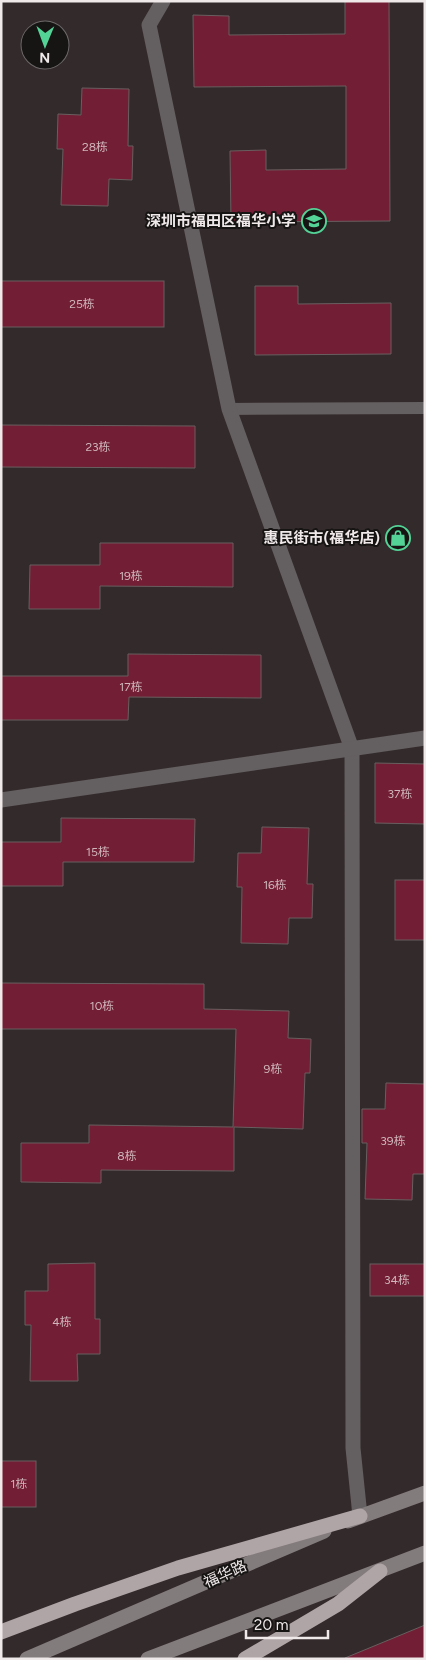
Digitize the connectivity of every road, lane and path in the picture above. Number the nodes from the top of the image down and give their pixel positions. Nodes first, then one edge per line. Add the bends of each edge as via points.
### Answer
1 (163, 1) edge
2 (425, 408) edge
3 (229, 409) junction
4 (425, 738) edge
5 (352, 749) junction
6 (1, 800) edge
7 (425, 1493) edge
8 (360, 1516) junction
9 (425, 1553) edge
10 (380, 1571) junction
11 (1, 1632) edge
12 (27, 1659) edge
13 (148, 1659) edge
14 (245, 1659) edge

1 - 3 street via 149,25
2 - 3 lane
3 - 5 street
4 - 5 street
5 - 6 street
5 - 8 street via 353,1448
7 - 8 main road, 福华路
8 - 11 highway via 178,1568
8 - 12 main road, 福华路
9 - 10 main road
10 - 13 main road
10 - 14 highway via 338,1604

